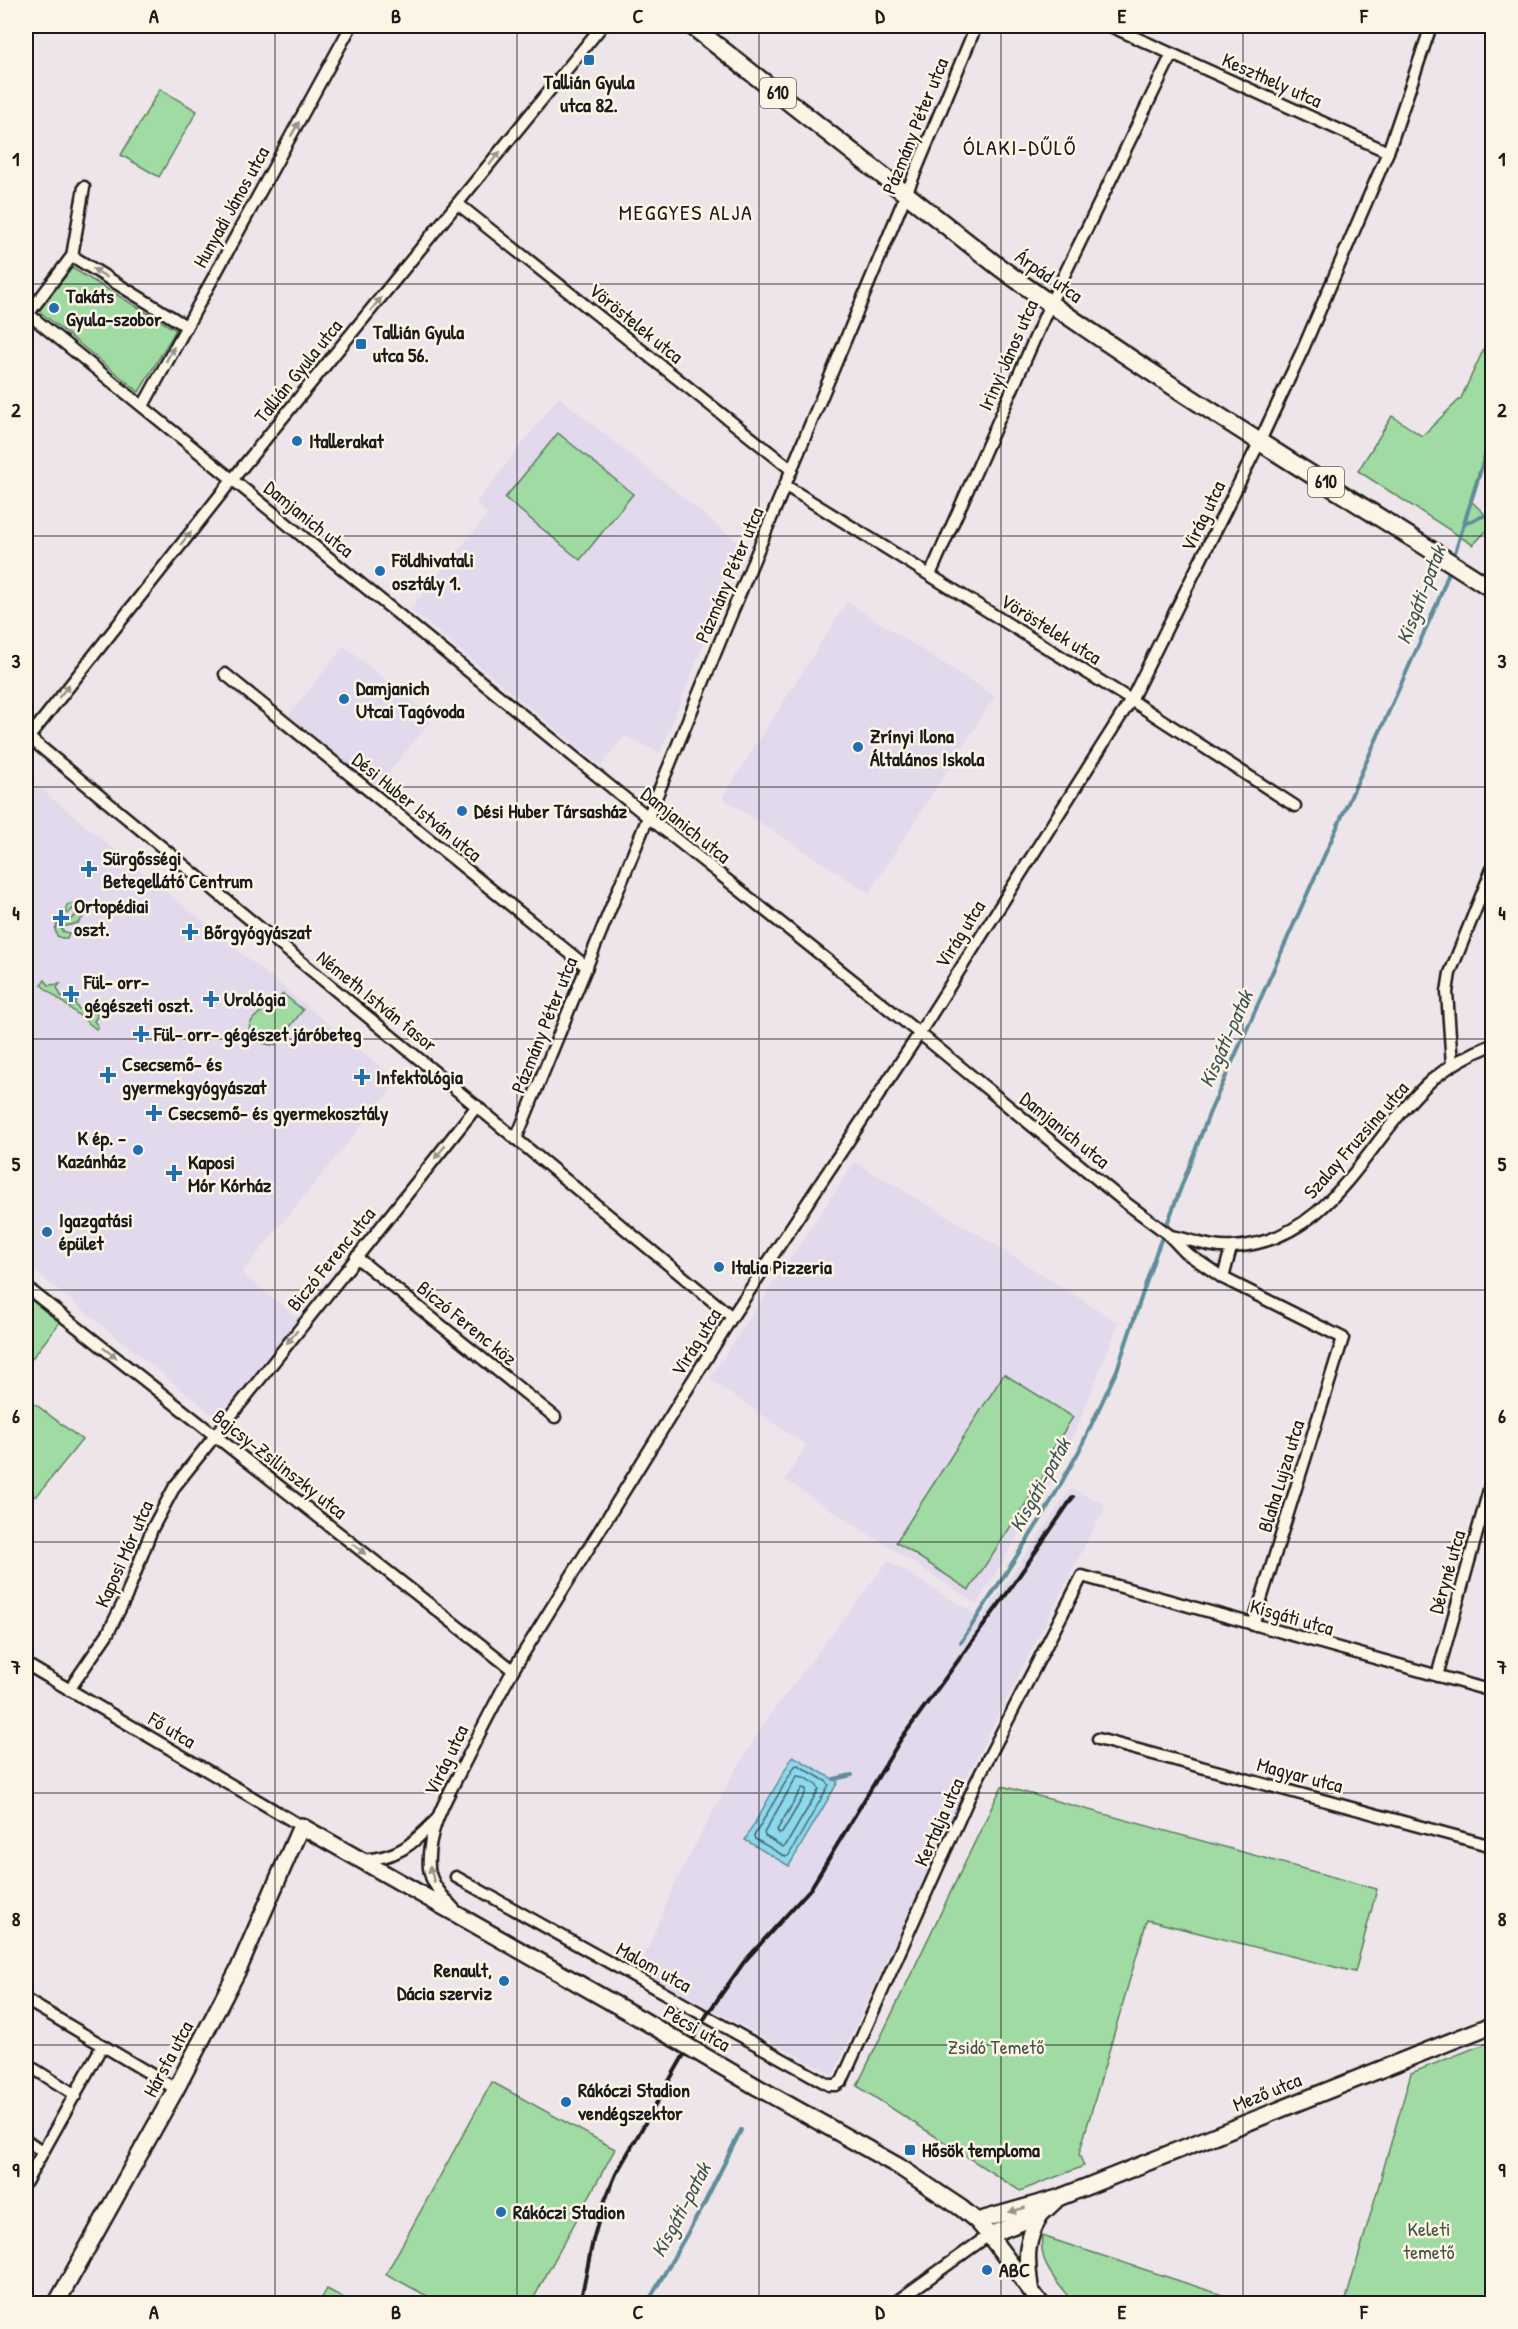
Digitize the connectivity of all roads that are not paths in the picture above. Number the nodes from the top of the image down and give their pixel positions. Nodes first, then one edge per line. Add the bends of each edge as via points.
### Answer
1 (351, 26) edge
2 (602, 26) edge
3 (692, 26) edge
4 (976, 26) edge
5 (1110, 26) edge
6 (1431, 26) edge
7 (1135, 31) edge
8 (1172, 54) junction
9 (1388, 152) junction
10 (84, 187) dead end
11 (906, 195) junction
12 (458, 204) junction
13 (72, 256) junction
14 (1050, 304) junction
15 (26, 314) edge
16 (186, 326) junction
17 (143, 406) junction
18 (1260, 441) junction
19 (792, 470) junction
20 (232, 480) junction
21 (786, 486) junction
22 (930, 575) junction
23 (1492, 589) edge
24 (225, 674) dead end
25 (1131, 700) junction
26 (26, 738) edge
27 (1294, 806) dead end
28 (648, 817) junction
29 (1492, 869) edge
30 (587, 968) junction
31 (918, 1034) junction
32 (1492, 1045) edge
33 (1452, 1065) junction
34 (477, 1106) junction
35 (516, 1139) junction
36 (1169, 1235) junction
37 (1231, 1248) junction
38 (356, 1257) junction
39 (1223, 1278) junction
40 (26, 1287) edge
41 (732, 1317) junction
42 (1343, 1338) joint
43 (555, 1418) dead end
44 (214, 1435) junction
45 (1492, 1479) edge
46 (1082, 1576) joint
47 (1253, 1624) junction
48 (26, 1664) edge
49 (513, 1670) junction
50 (1437, 1676) junction
51 (69, 1690) junction
52 (1492, 1691) edge
53 (1098, 1738) dead end
54 (437, 1819) junction
55 (301, 1826) junction
56 (1492, 1846) edge
57 (359, 1860) junction
58 (456, 1877) dead end
59 (463, 1919) junction
60 (26, 2000) edge
61 (1492, 2025) edge
62 (102, 2046) junction
63 (26, 2064) edge
64 (836, 2085) joint
65 (176, 2089) junction
66 (76, 2095) junction
67 (26, 2140) edge
68 (43, 2152) junction
69 (26, 2182) edge
70 (1058, 2198) junction
71 (1040, 2215) junction
72 (977, 2221) junction
73 (989, 2235) junction
74 (1031, 2289) junction
75 (26, 2299) edge
76 (33, 2304) edge
77 (56, 2304) edge
78 (893, 2304) edge
79 (1041, 2304) edge

16 -> 1 street, Hunyadi János utca
12 -> 2 street, Tallián Gyula utca
3 - 11 main road, Árpád utca / 610
4 - 11 street, Pázmány Péter utca
5 - 7 street, Keszthely utca
6 - 9 street, Virág utca
7 - 8 street, Keszthely utca
8 - 9 street, Keszthely utca
8 - 14 street, Irinyi János utca
9 - 18 street, Virág utca
10 - 13 street
11 - 14 main road, Árpád utca / 610
11 - 19 street, Pázmány Péter utca
12 - 19 street, Vöröstelek utca
20 -> 12 street, Tallián Gyula utca
13 - 15 street
16 -> 13 street
14 - 18 main road, Árpád utca / 610
14 - 22 street, Irinyi János utca
15 - 17 street, Damjanich utca
17 -> 16 street, Hunyadi János utca
17 - 20 street, Damjanich utca
18 - 23 main road, Árpád utca / 610
18 - 25 street, Virág utca
19 - 21 street, Pázmány Péter utca
26 -> 20 street, Tallián Gyula utca
20 - 28 street, Damjanich utca
21 - 22 street, Vöröstelek utca
21 - 28 street, Pázmány Péter utca
22 - 25 street, Vöröstelek utca
24 - 30 street, Dési Huber István utca
25 - 27 street, Vöröstelek utca
25 - 31 street, Virág utca
26 - 34 street, Németh István fasor
28 - 30 street, Pázmány Péter utca
28 - 31 street, Damjanich utca
29 - 33 street via 1450,973
30 - 35 street, Pázmány Péter utca
31 - 36 street, Damjanich utca
31 - 41 street, Virág utca
32 - 33 street, Szalay Fruzsina utca
33 - 37 street, Szalay Fruzsina utca via 1418,1095 1317,1214 1277,1238
34 - 35 street, Németh István fasor
34 -> 38 street, Biczó Ferenc utca
35 - 41 street, Németh István fasor
36 - 37 street, Szalay Fruzsina utca
36 - 39 street, Damjanich utca via 1185,1252
37 - 39 street
38 - 43 street, Biczó Ferenc köz
38 -> 44 street, Biczó Ferenc utca
39 - 42 street, Damjanich utca
40 -> 44 street, Bajcsy-Zsilinszky utca
41 - 49 street, Virág utca
42 - 47 street, Blaha Lujza utca
44 -> 49 street, Bajcsy-Zsilinszky utca
44 - 51 street, Kaposi Mór utca via 175,1486 152,1528 108,1633
45 - 50 street, Déryné utca
46 - 47 street, Kisgáti utca
46 - 64 street, Kertalja utca via 976,1782 842,2080
47 - 50 street, Kisgáti utca
48 - 51 street, Fő utca
49 - 54 street, Virág utca
50 - 52 street, Kisgáti utca
51 - 55 street, Fő utca
53 - 56 street, Magyar utca
54 - 57 street, Virág utca via 401,1851
59 -> 54 street, Virág utca via 433,1881 429,1869
55 - 57 street, Pécsi utca
55 - 65 street, Hársfa utca via 239,1968
57 - 59 street, Pécsi utca
58 - 64 street, Malom utca via 829,2085
59 - 72 street, Pécsi utca, bridge via 898,2166
60 - 62 street
61 - 70 street, Mező utca
62 - 65 street
62 - 66 street
63 - 66 street
65 - 77 street, Hársfa utca
66 - 68 street
67 - 68 street
68 - 69 street
70 - 71 street
70 -> 72 street, Mező utca
71 - 73 street
71 - 74 street via 1026,2258
72 - 73 street, Pécsi utca
73 - 74 street, Pécsi utca
73 - 78 street
74 - 79 street, Pécsi utca
75 - 76 street

